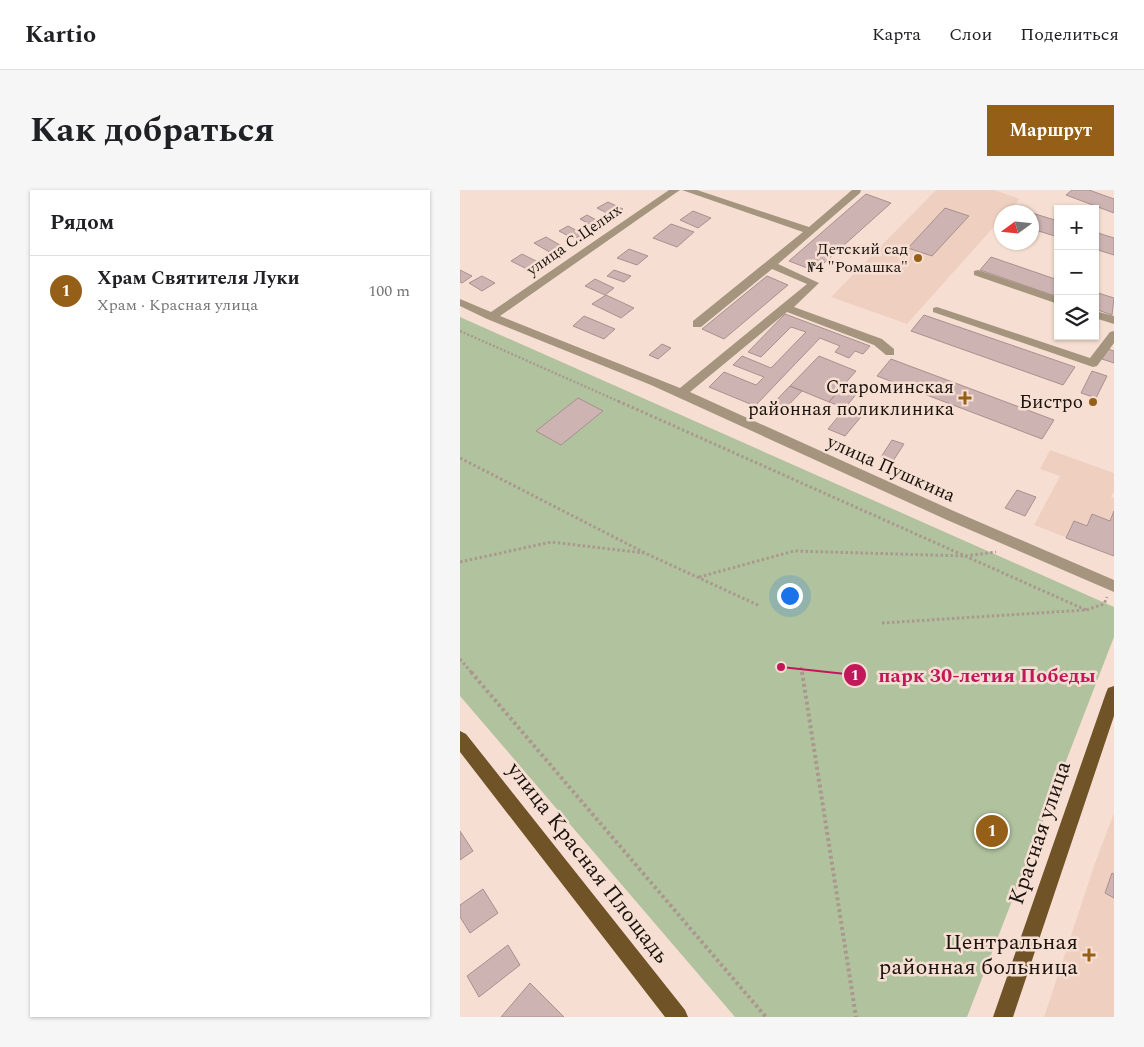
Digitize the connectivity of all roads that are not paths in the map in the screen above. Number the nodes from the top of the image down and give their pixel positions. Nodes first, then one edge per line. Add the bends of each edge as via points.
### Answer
1 (675, 190) edge
2 (687, 190) edge
3 (857, 191) edge
4 (810, 231) junction
5 (770, 265) junction
6 (978, 273) dead end
7 (1054, 300) edge
8 (460, 302) edge
9 (786, 308) junction
10 (937, 310) dead end
11 (1099, 315) edge
12 (491, 317) junction
13 (1114, 320) edge
14 (697, 324) dead end
15 (1114, 335) edge
16 (890, 352) dead end
17 (681, 393) junction
18 (1113, 586) edge
19 (1114, 694) edge
20 (460, 739) edge
21 (678, 1017) edge
22 (1003, 1017) edge

1 - 12 street, улица С.Целых
2 - 4 street
3 - 4 street
4 - 5 street
5 - 9 street via 814,283
5 - 14 street
6 - 7 street
8 - 12 street, улица Пушкина
9 - 16 street via 878,342
9 - 17 street
10 - 15 street via 1093,363
11 - 13 street
12 - 17 street, улица Пушкина
17 - 18 street, улица Пушкина
19 - 22 main road, Красная улица
20 - 21 main road, улица Красная Площадь

